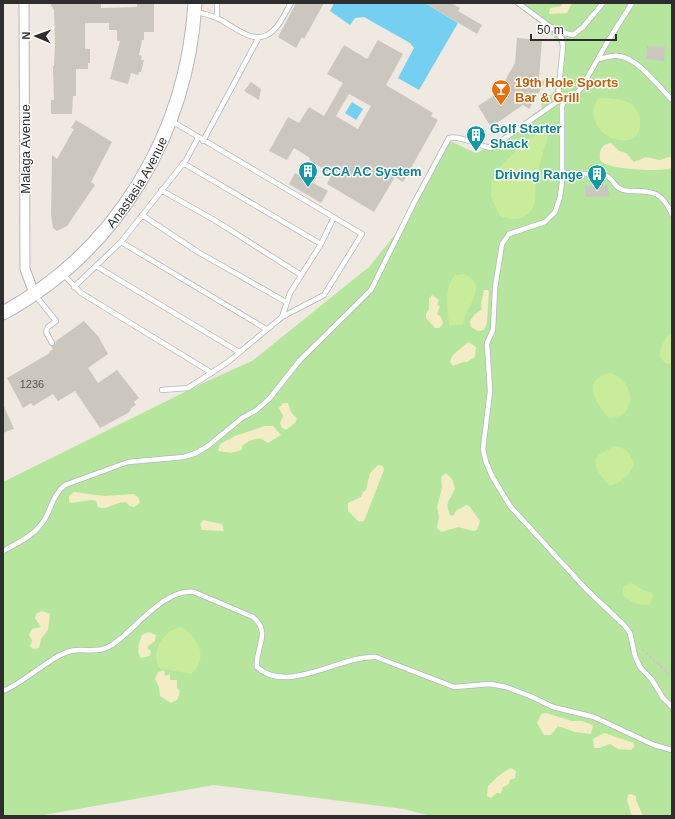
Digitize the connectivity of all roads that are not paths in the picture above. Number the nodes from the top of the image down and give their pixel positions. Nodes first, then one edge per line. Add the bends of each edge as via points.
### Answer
1 (24, 3) edge
2 (217, 3) edge
3 (291, 3) edge
4 (518, 3) edge
5 (603, 3) edge
6 (632, 3) edge
7 (194, 7) edge
8 (217, 18) junction
9 (556, 31) junction
10 (259, 37) junction
11 (599, 59) junction
12 (563, 100) junction
13 (672, 100) edge
14 (170, 120) junction
15 (198, 138) junction
16 (203, 141) junction
17 (183, 163) junction
18 (563, 173) junction
19 (161, 190) junction
20 (672, 214) edge
21 (142, 215) junction
22 (333, 219) junction
23 (121, 242) junction
24 (321, 244) junction
25 (96, 266) junction
26 (62, 273) junction
27 (301, 275) junction
28 (74, 287) junction
29 (34, 294) junction
30 (286, 302) junction
31 (3, 313) edge
32 (282, 317) junction
33 (266, 330) junction
34 (52, 343) dead end
35 (239, 352) junction
36 (212, 373) junction
37 (162, 390) dead end
38 (3, 551) edge
39 (3, 691) edge
40 (672, 707) edge
41 (672, 750) edge

1 - 29 street, Malaga Avenue via 25,269
2 - 8 lane
3 - 10 lane via 272,32
4 - 9 lane
5 - 9 lane via 584,27 572,35
6 - 11 lane
7 - 8 lane
7 - 14 street, Anastasia Avenue via 186,70
8 - 10 lane
9 - 12 lane via 564,47 558,83 558,96
10 - 16 lane
11 - 12 lane via 575,95
11 - 13 lane via 618,56 628,59 639,66
12 - 18 lane
12 - 38 lane via 491,148 478,146 456,136 449,138 371,290 300,360 269,399 255,411 196,453 184,457 128,462 65,485 58,490 44,521 37,530 28,538
14 - 15 lane
14 - 26 street, Anastasia Avenue via 152,159 130,197 99,238
15 - 16 lane
15 - 17 lane
16 - 22 lane
17 - 19 lane
17 - 24 lane
18 - 20 lane via 605,175 621,190 658,194
18 - 40 lane via 555,212 545,222 509,234 502,244 495,288 493,330 487,343 490,391 483,449 492,476 517,515 598,602 624,625 630,633 640,667
19 - 21 lane
19 - 27 lane via 216,221
21 - 23 lane
21 - 30 lane via 198,252
22 - 24 lane
22 - 32 lane via 362,234 324,295
23 - 25 lane
23 - 33 lane
24 - 27 lane
25 - 28 lane
25 - 35 lane
26 - 28 lane
26 - 29 street, Anastasia Avenue
27 - 30 lane
28 - 36 lane
29 - 31 street, Anastasia Avenue
29 - 34 lane via 56,321 46,332
30 - 32 lane
32 - 33 lane
33 - 35 lane
35 - 36 lane
36 - 37 lane via 188,388
39 - 41 lane via 64,654 82,650 95,651 113,645 140,620 185,591 194,592 259,622 262,638 256,659 257,667 263,673 284,677 301,675 353,658 376,657 454,687 490,684 506,687 553,707 594,717 654,745

